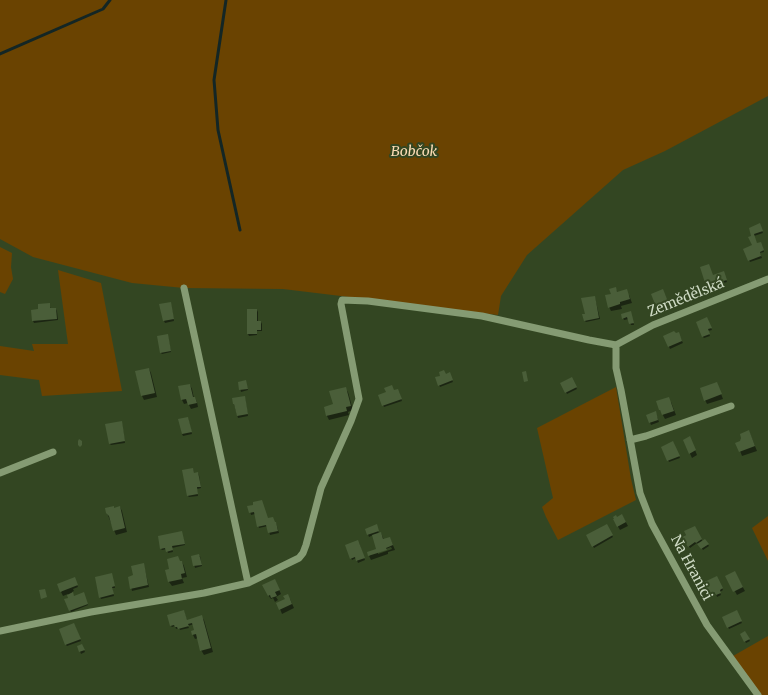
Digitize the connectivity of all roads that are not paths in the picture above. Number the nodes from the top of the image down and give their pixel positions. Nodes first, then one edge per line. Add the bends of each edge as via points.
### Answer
1 (768, 279) edge
2 (184, 288) dead end
3 (616, 345) junction
4 (731, 406) dead end
5 (630, 440) junction
6 (53, 452) dead end
7 (0, 473) edge
8 (248, 583) junction
9 (0, 631) edge
10 (758, 695) edge

1 - 3 street, Zemědělská via 653,325
2 - 8 street
3 - 5 street, Na Hranici via 616,368
3 - 8 street via 482,316 368,300 342,300 359,399 321,488 303,553 299,558
4 - 5 street
5 - 10 street, Na Hranici via 640,492 652,524 707,625
6 - 7 street
8 - 9 street

